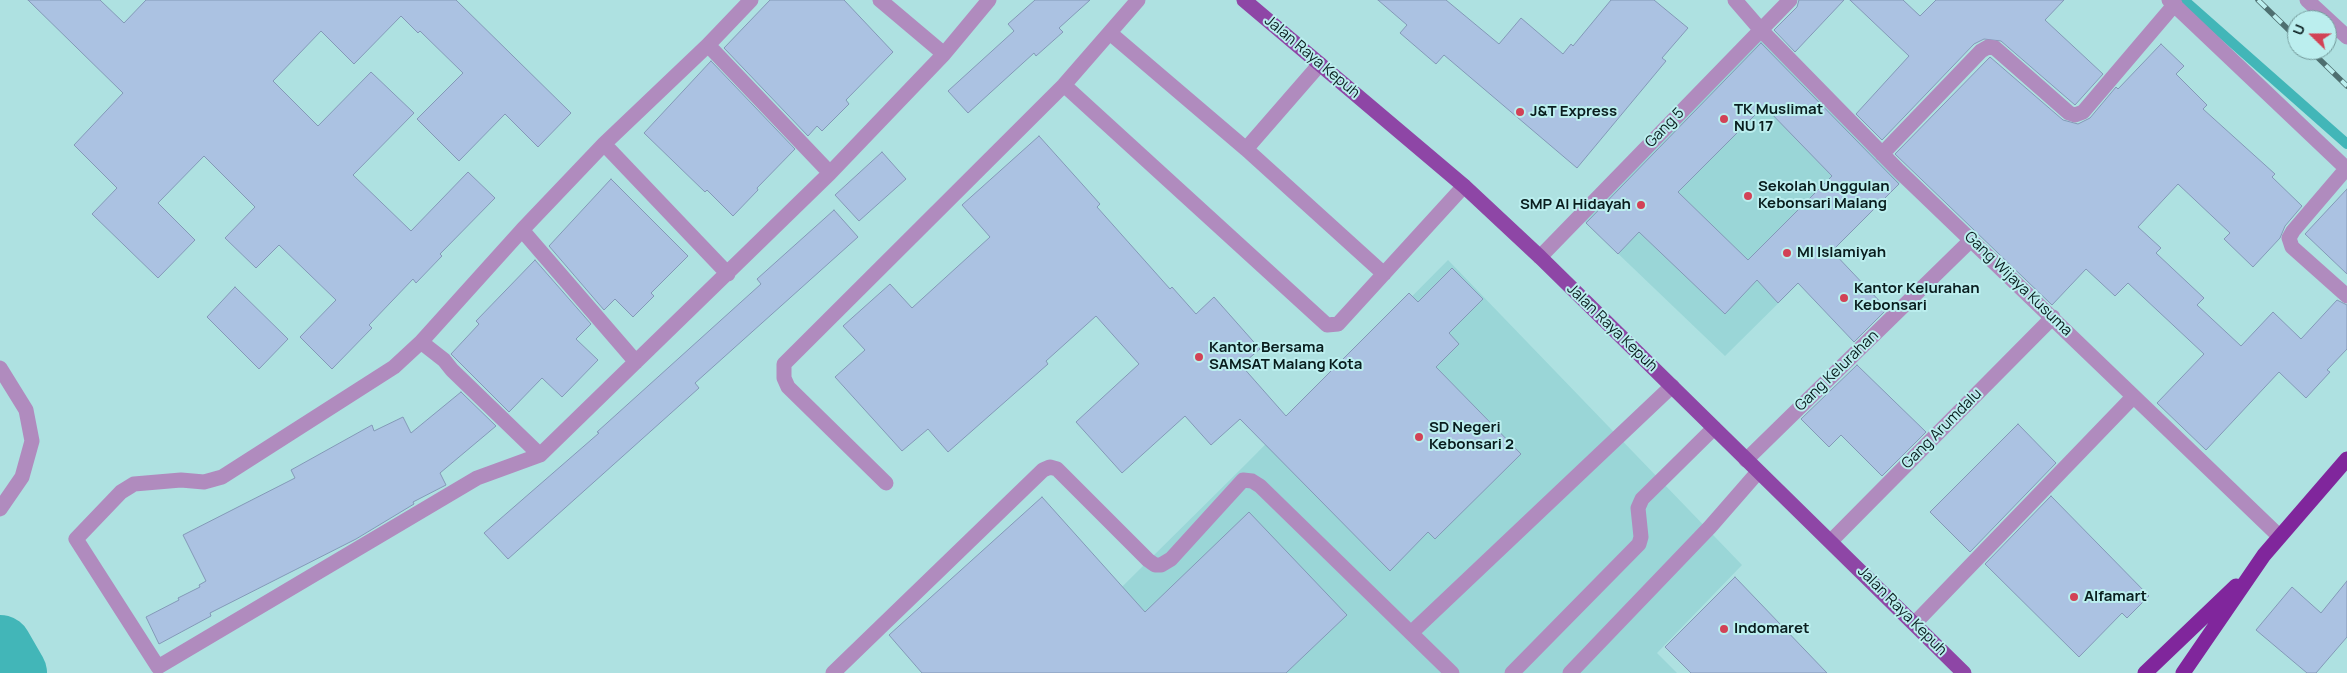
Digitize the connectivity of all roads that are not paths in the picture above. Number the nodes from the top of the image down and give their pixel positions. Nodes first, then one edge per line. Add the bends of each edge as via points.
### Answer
1 (750, 0) edge
2 (880, 0) edge
3 (989, 0) edge
4 (1138, 0) edge
5 (1244, 0) edge
6 (1735, 0) edge
7 (1790, 0) edge
8 (2307, 0) edge
9 (2172, 2) edge
10 (1760, 29) junction
11 (1110, 33) junction
12 (2347, 37) edge
13 (708, 45) junction
14 (944, 54) junction
15 (1320, 64) junction
16 (1064, 85) junction
17 (604, 144) junction
18 (1246, 149) junction
19 (1882, 154) junction
20 (2347, 169) edge
21 (830, 173) junction
22 (1464, 186) junction
23 (522, 230) junction
24 (1971, 240) junction
25 (1540, 257) junction
26 (728, 274) junction
27 (1384, 274) junction
28 (2347, 296) edge
29 (2053, 317) junction
30 (421, 342) junction
31 (636, 362) junction
32 (0, 368) edge
33 (1672, 386) junction
34 (2133, 396) junction
35 (1714, 428) junction
36 (540, 455) junction
37 (2347, 459) edge
38 (1746, 460) junction
39 (1758, 472) junction
40 (886, 483) dead end
41 (1, 508) edge
42 (2279, 536) junction
43 (1831, 541) junction
44 (2254, 570) junction
45 (1914, 623) junction
46 (1411, 633) junction
47 (834, 673) edge
48 (1452, 673) edge
49 (1512, 673) edge
50 (1570, 673) edge
51 (1964, 673) edge
52 (2145, 673) edge
53 (2183, 673) edge

1 - 13 street
2 - 14 street
3 - 14 street
4 - 11 street
5 - 15 main road, Jalan Raya Kepuh
6 - 10 street, Gang Wijaya Kusuma
7 - 10 street, Gang 5
8 - 12 street
9 - 19 street via 2083,112 2069,113 1995,48 1988,48 1981,51
9 - 20 street
10 - 19 street, Gang Wijaya Kusuma
10 - 25 street, Gang 5
11 - 16 street
11 - 18 street
13 - 17 street
13 - 21 street
14 - 21 street
15 - 18 street
15 - 22 main road, Jalan Raya Kepuh
16 - 27 street via 1327,325 1338,324
16 - 40 street via 784,364 788,387
17 - 23 street
17 - 26 street
18 - 27 street
19 - 24 street, Gang Wijaya Kusuma
20 - 28 street via 2289,238 2292,247
21 - 26 street
22 - 25 main road, Jalan Raya Kepuh
22 - 27 street
23 - 30 street
23 - 31 street
24 - 29 street, Gang Wijaya Kusuma
24 - 38 street, Gang Kelurahan
25 - 33 main road, Jalan Raya Kepuh
26 - 31 street
29 - 34 street, Gang Wijaya Kusuma
29 - 43 street, Gang Arumdalu
30 - 36 street via 444,360
30 - 36 street via 394,367 222,477 204,482 181,480 134,484 121,492 76,539 158,667 477,478
31 - 36 street
32 - 41 street via 26,410 32,441 22,477
33 - 35 main road, Jalan Raya Kepuh
33 - 46 street
34 - 42 street, Gang Wijaya Kusuma
34 - 45 street
35 - 38 main road, Jalan Raya Kepuh
35 - 49 street via 1642,499 1638,508 1639,544
37 - 42 highway
38 - 39 main road, Jalan Raya Kepuh
39 - 43 main road, Jalan Raya Kepuh
39 - 50 street
42 - 44 highway
43 - 45 main road, Jalan Raya Kepuh
44 - 52 highway
44 - 53 highway
45 - 51 main road, Jalan Raya Kepuh
46 - 47 street via 1252,481 1243,480 1171,559 1161,565 1148,560 1057,469 1050,467 1043,470
46 - 48 street

